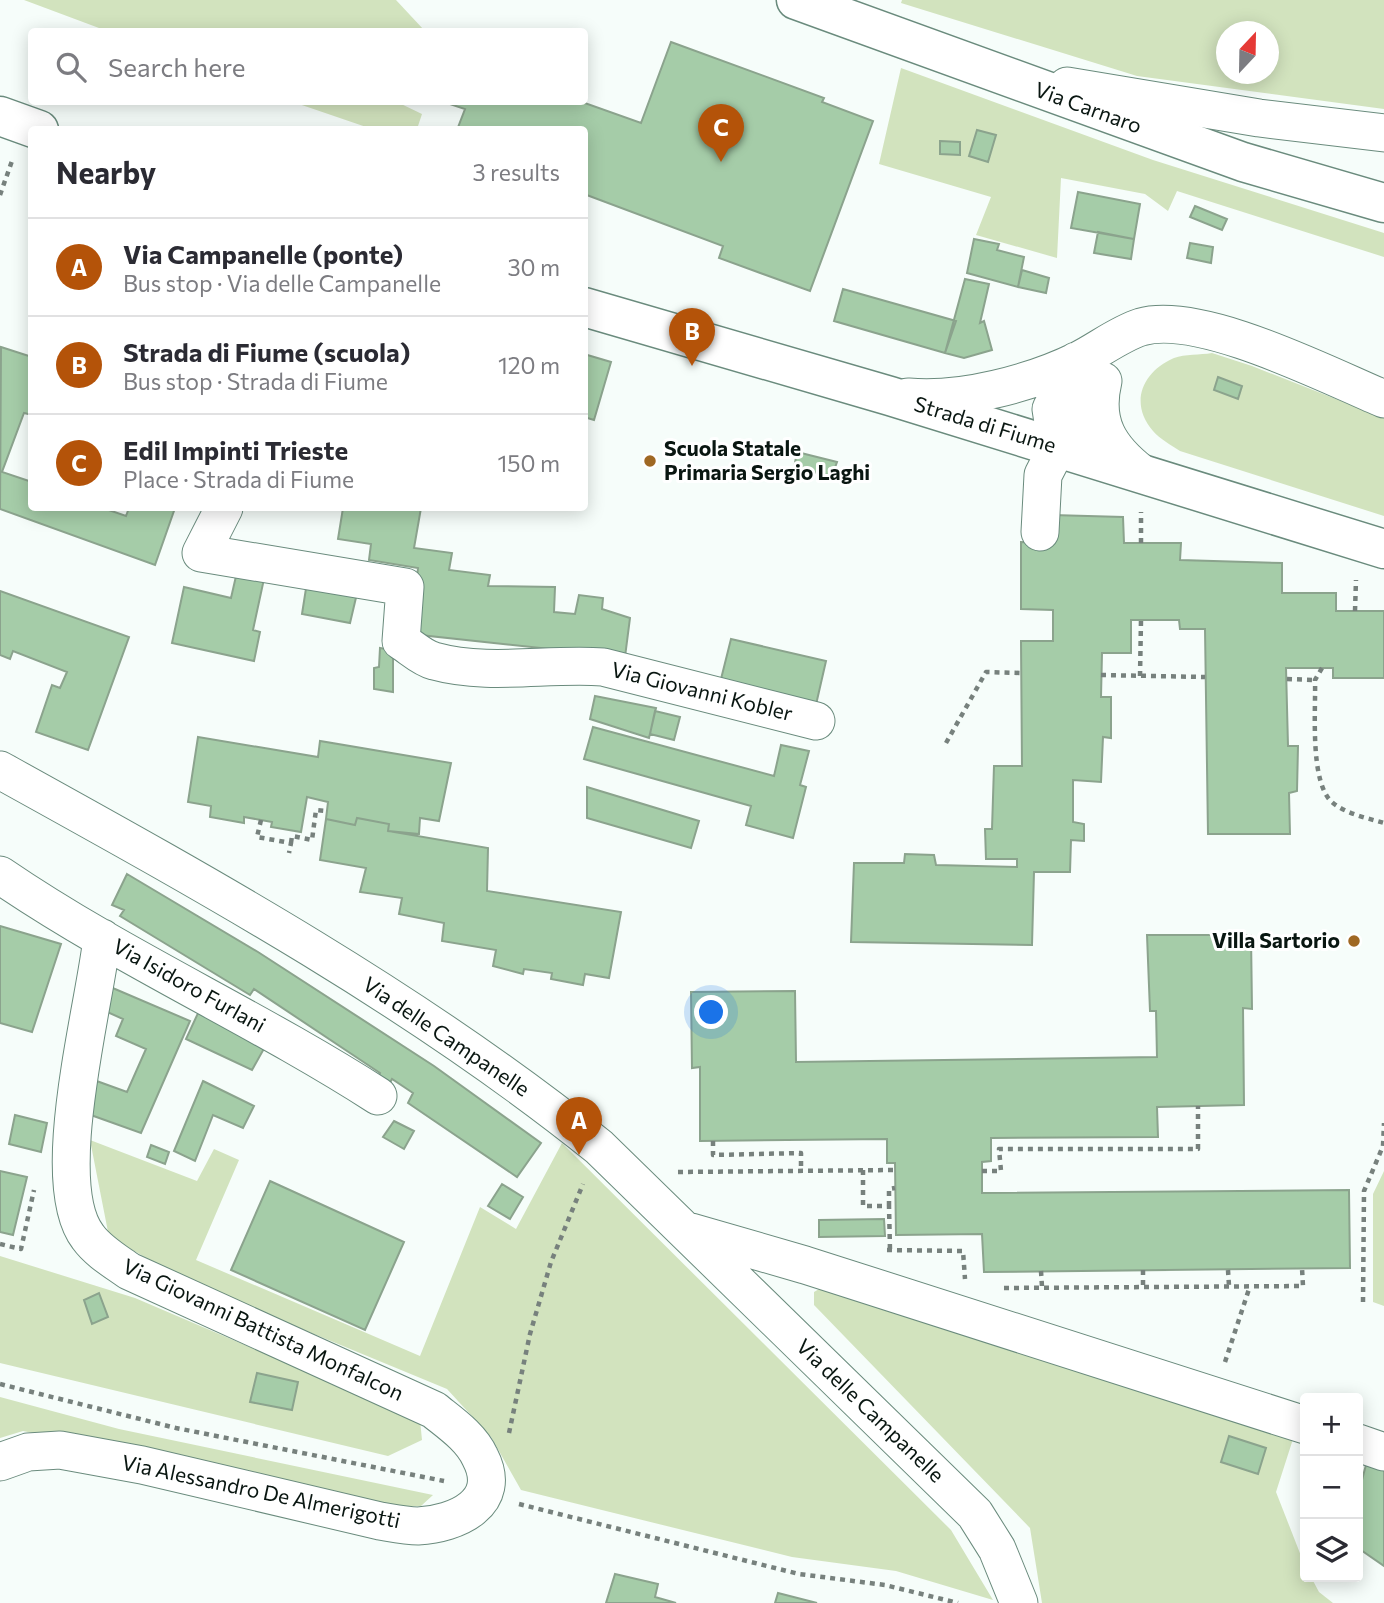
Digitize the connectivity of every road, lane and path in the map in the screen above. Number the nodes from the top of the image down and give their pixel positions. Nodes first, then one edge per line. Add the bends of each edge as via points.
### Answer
1 (796, 0) edge
2 (974, 67) junction
3 (0, 116) edge
4 (28, 126) edge
5 (1384, 133) edge
6 (1384, 202) edge
7 (588, 308) edge
8 (1089, 373) junction
9 (890, 396) junction
10 (1384, 399) edge
11 (1057, 448) junction
12 (1141, 473) junction
13 (222, 511) edge
14 (1040, 532) dead end
15 (1384, 549) edge
16 (1141, 620) dead end
17 (1322, 668) dead end
18 (1021, 673) dead end
19 (1101, 675) dead end
20 (1140, 676) junction
21 (1205, 677) dead end
22 (1287, 679) dead end
23 (1315, 680) junction
24 (816, 721) dead end
25 (946, 743) dead end
26 (0, 770) edge
27 (327, 811) dead end
28 (261, 820) dead end
29 (1384, 822) edge
30 (291, 843) junction
31 (289, 853) dead end
32 (0, 875) edge
33 (102, 938) junction
34 (378, 1096) dead end
35 (1198, 1106) dead end
36 (1384, 1123) edge
37 (713, 1141) dead end
38 (599, 1147) junction
39 (863, 1170) junction
40 (895, 1170) dead end
41 (801, 1171) junction
42 (982, 1171) dead end
43 (628, 1173) junction
44 (35, 1184) dead end
45 (895, 1188) dead end
46 (889, 1206) junction
47 (687, 1230) junction
48 (0, 1244) edge
49 (1302, 1268) dead end
50 (1143, 1270) dead end
51 (1228, 1270) dead end
52 (1041, 1271) dead end
53 (1229, 1286) junction
54 (1250, 1286) junction
55 (1042, 1287) junction
56 (1143, 1287) junction
57 (966, 1288) dead end
58 (1002, 1288) dead end
59 (1363, 1301) dead end
60 (1225, 1363) dead end
61 (1300, 1423) edge
62 (1363, 1445) edge
63 (1384, 1452) edge
64 (0, 1462) edge
65 (484, 1495) junction
66 (1019, 1603) edge

1 - 2 main road, Via Carnaro
2 - 5 street via 1115,95
2 - 6 main road, Via Carnaro via 1243,162
3 - 4 main road
7 - 9 main road, Strada di Fiume
8 - 9 street via 970,396
8 - 10 street via 1116,340 1141,327 1175,325 1209,331
8 - 11 street via 1051,409
8 - 12 street via 1109,443
9 - 11 main road, Strada di Fiume
11 - 12 main road, Strada di Fiume
11 - 14 street via 1043,475
12 - 15 main road, Strada di Fiume
13 - 24 street, Via Giovanni Kobler via 201,553 405,587 401,641 432,661 502,668 603,667
16 - 20 path
17 - 23 path
18 - 25 path via 985,672
19 - 20 path
20 - 21 path
22 - 23 path
23 - 29 path via 1318,776 1331,802
26 - 38 street, Via delle Campanelle via 228,897 402,1006 544,1103
27 - 30 path via 316,810 312,840 292,836
28 - 30 path via 257,837
30 - 31 path
32 - 33 street, Via Isidoro Furlani
33 - 34 street, Via Isidoro Furlani
33 - 65 street, Via Giovanni Battista Monfalcon via 84,1037 73,1155 73,1189 87,1237 129,1271 435,1410 480,1456 486,1476
35 - 42 path via 1198,1149 999,1149 1001,1171
36 - 59 path via 1382,1146 1364,1191
37 - 41 path via 713,1155 802,1153
38 - 43 street, Via delle Campanelle
38 - 65 path via 551,1262 510,1431
39 - 40 path
39 - 41 path
39 - 46 path via 863,1206
41 - 43 path
43 - 47 street, Via delle Campanelle
44 - 48 path via 21,1250
45 - 46 path via 889,1189
46 - 57 path via 890,1250 963,1251
47 - 61 street
47 - 66 street, Via delle Campanelle via 975,1514 997,1549
49 - 54 path via 1303,1286
50 - 56 path
51 - 53 path
52 - 55 path
53 - 54 path
53 - 56 path
54 - 60 path
55 - 56 path
55 - 58 path
62 - 63 street
64 - 65 street, Via Alessandro De Almerigotti via 28,1452 60,1450 416,1526 470,1512

